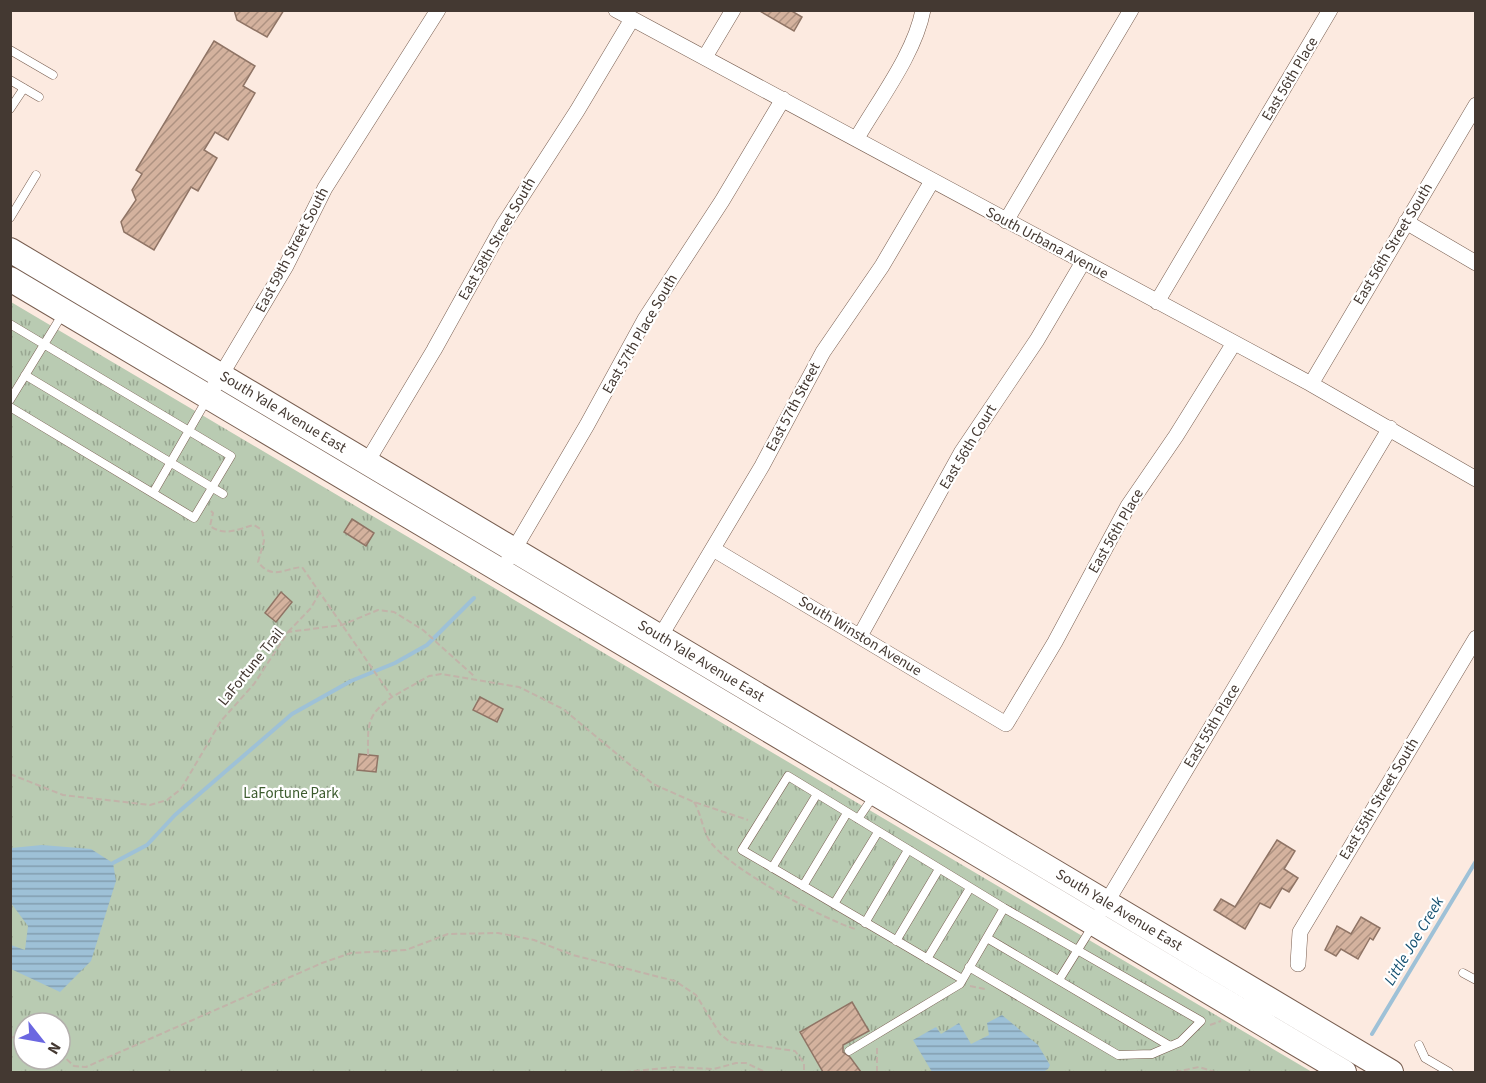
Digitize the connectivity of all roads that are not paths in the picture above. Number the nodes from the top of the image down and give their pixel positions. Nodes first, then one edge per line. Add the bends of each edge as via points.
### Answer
1 (438, 10) edge
2 (616, 10) edge
3 (733, 10) edge
4 (923, 10) edge
5 (1131, 10) edge
6 (1330, 10) edge
7 (632, 19) junction
8 (10, 50) edge
9 (705, 57) junction
10 (52, 75) dead end
11 (10, 80) edge
12 (24, 88) junction
13 (39, 97) dead end
14 (783, 99) junction
15 (1476, 105) edge
16 (10, 109) edge
17 (857, 138) junction
18 (36, 175) dead end
19 (932, 181) junction
20 (10, 218) edge
21 (1006, 221) junction
22 (1406, 222) junction
23 (10, 250) edge
24 (1083, 262) junction
25 (1476, 263) edge
26 (10, 279) edge
27 (1157, 302) junction
28 (64, 311) junction
29 (10, 324) edge
30 (1234, 343) junction
31 (44, 344) junction
32 (25, 375) junction
33 (221, 375) junction
34 (1311, 384) junction
35 (208, 397) junction
36 (10, 400) edge
37 (10, 408) edge
38 (1390, 428) junction
39 (189, 431) junction
40 (171, 462) junction
41 (367, 462) junction
42 (1476, 479) edge
43 (213, 488) junction
44 (153, 493) junction
45 (223, 494) dead end
46 (713, 549) junction
47 (514, 550) junction
48 (502, 571) junction
49 (860, 636) junction
50 (660, 637) junction
51 (1476, 638) edge
52 (1006, 724) joint
53 (875, 793) junction
54 (817, 794) junction
55 (847, 813) junction
56 (858, 819) junction
57 (878, 832) junction
58 (908, 850) junction
59 (772, 868) junction
60 (939, 869) junction
61 (803, 886) junction
62 (970, 888) junction
63 (1106, 902) junction
64 (834, 904) junction
65 (1004, 908) junction
66 (865, 923) junction
67 (1094, 923) junction
68 (987, 938) junction
69 (896, 941) junction
70 (1077, 951) junction
71 (927, 959) junction
72 (1298, 964) dead end
73 (969, 967) junction
74 (1462, 972) dead end
75 (962, 980) junction
76 (1476, 980) edge
77 (1059, 981) junction
78 (1419, 1045) dead end
79 (1170, 1046) junction
80 (849, 1051) dead end
81 (1344, 1072) edge
82 (1391, 1072) edge
83 (1446, 1072) edge

1 - 33 street, East 59th Street South via 325,188 286,266
2 - 7 street, South Urbana Avenue
3 - 9 street
4 - 17 street via 908,50
5 - 21 street
6 - 27 street, East 56th Place
7 - 9 street, South Urbana Avenue
7 - 41 street, East 58th Street South via 504,224
8 - 10 lane
9 - 14 street, South Urbana Avenue
11 - 12 lane
12 - 13 lane
12 - 16 lane
14 - 17 street, South Urbana Avenue
14 - 47 street, East 57th Place South via 645,319
15 - 22 street, East 56th Street South
17 - 19 street, South Urbana Avenue
18 - 20 lane
19 - 21 street, South Urbana Avenue
19 - 46 street, East 57th Street via 882,266 823,352
21 - 24 street, South Urbana Avenue
22 - 25 street
22 - 34 street, East 56th Street South
23 - 33 main road, South Yale Avenue East
24 - 27 street, South Urbana Avenue
24 - 49 street, East 56th Court via 1037,340 961,453
26 - 28 main road, South Yale Avenue East
27 - 30 street, South Urbana Avenue
28 - 31 lane
28 - 35 main road, South Yale Avenue East
29 - 31 lane
30 - 34 street, South Urbana Avenue
30 - 52 street, East 56th Place via 1128,506
31 - 32 lane
31 - 39 lane
32 - 36 lane
32 - 40 lane
33 - 35 street, East 59th Street South
33 - 41 main road, South Yale Avenue East
34 - 38 street, South Urbana Avenue
35 - 39 lane, East 59th Street South
35 - 48 main road, South Yale Avenue East
37 - 44 lane
38 - 42 street, South Urbana Avenue
38 - 63 street, East 55th Place
39 - 40 lane, East 59th Street South
39 - 43 lane via 231,456
40 - 43 lane
40 - 44 lane, East 59th Street South
41 - 47 main road, South Yale Avenue East
43 - 44 lane via 194,518
43 - 45 lane
46 - 49 street, South Winston Avenue
46 - 50 street, East 57th Street
47 - 48 street, East 57th Place South
47 - 50 main road, South Yale Avenue East
48 - 53 main road, South Yale Avenue East
49 - 52 street, South Winston Avenue
50 - 63 main road, South Yale Avenue East
51 - 72 street, East 55th Street South via 1300,932
53 - 56 lane
53 - 67 main road, South Yale Avenue East
54 - 55 lane
54 - 59 lane
54 - 59 lane via 788,776 742,850
55 - 56 lane
55 - 61 lane
56 - 57 lane
57 - 58 lane
57 - 64 lane
58 - 60 lane
58 - 66 lane
59 - 61 lane
60 - 62 lane
60 - 69 lane
61 - 64 lane
62 - 65 lane
62 - 71 lane
63 - 67 street, East 55th Place
63 - 82 main road, South Yale Avenue East
64 - 66 lane
65 - 68 lane
65 - 70 lane
66 - 69 lane
67 - 70 lane, East 55th Place
67 - 81 main road, South Yale Avenue East
68 - 73 lane
68 - 77 lane
69 - 71 lane
70 - 77 lane, East 55th Place
70 - 79 lane via 1201,1021 1180,1042
71 - 75 lane
73 - 75 lane
73 - 79 lane via 1118,1055 1152,1054
74 - 76 lane
75 - 80 lane
77 - 79 lane
78 - 83 lane via 1425,1058

